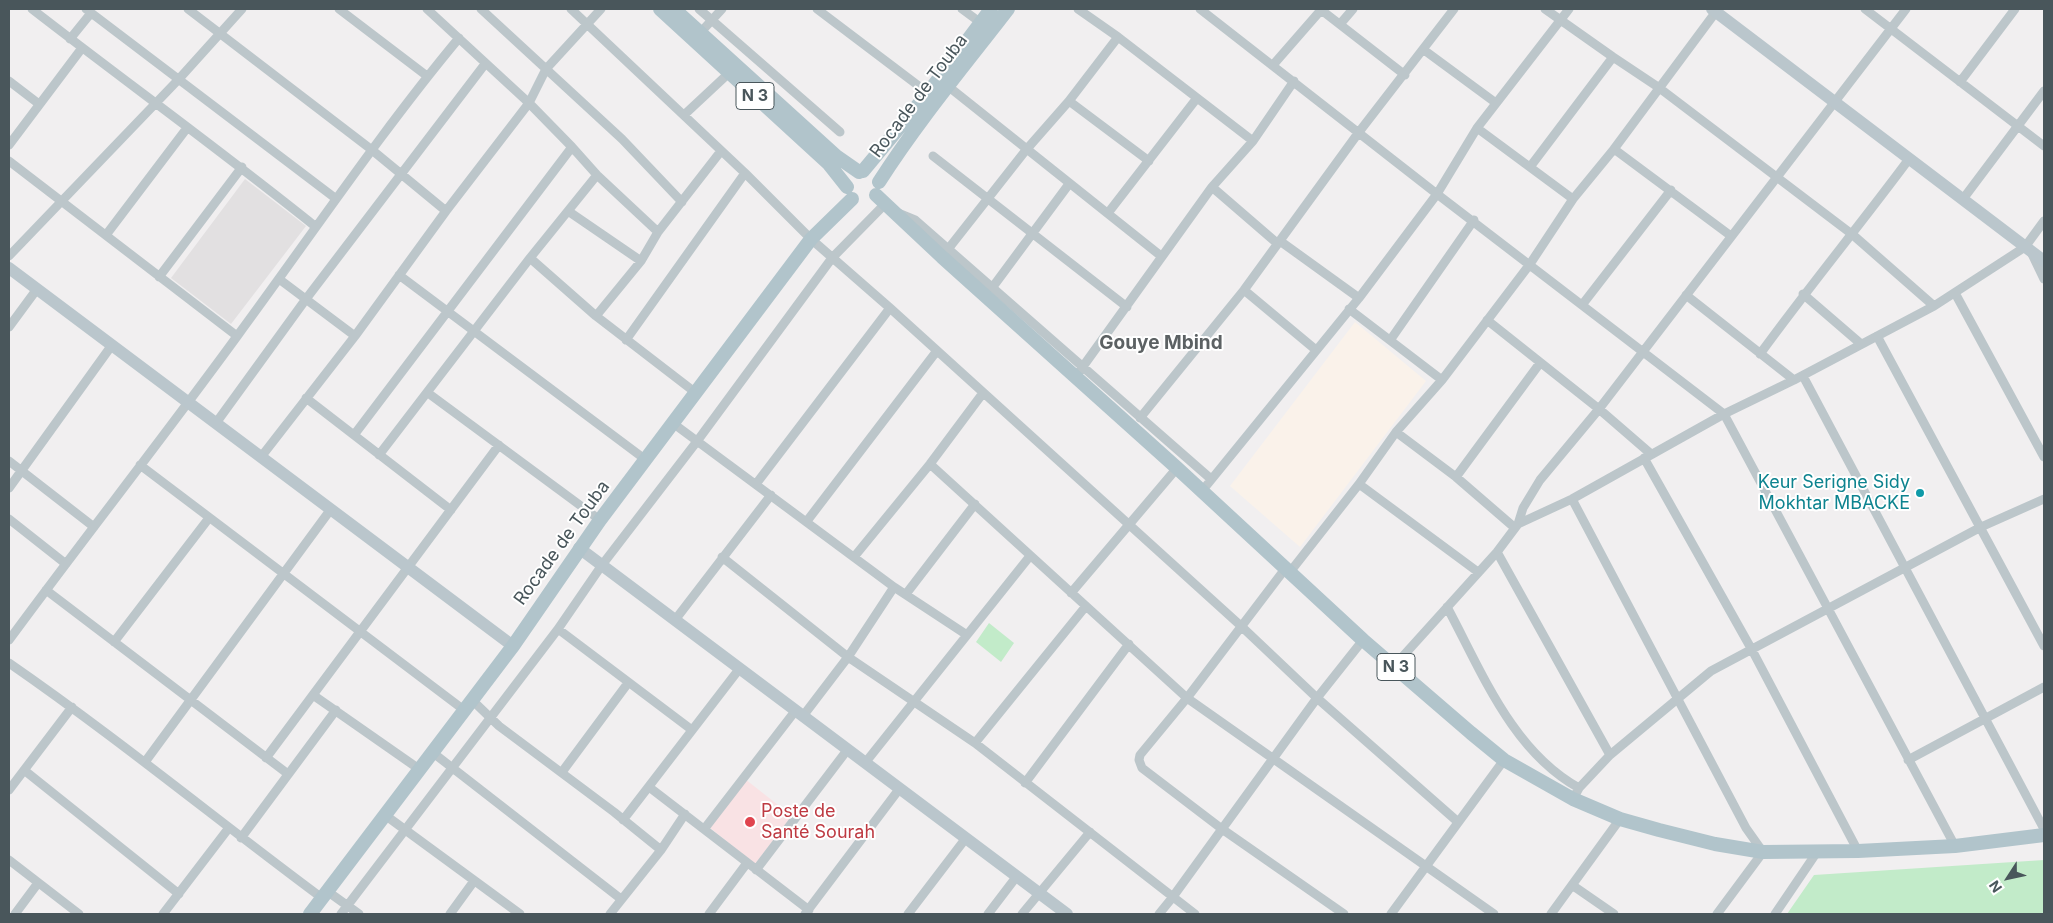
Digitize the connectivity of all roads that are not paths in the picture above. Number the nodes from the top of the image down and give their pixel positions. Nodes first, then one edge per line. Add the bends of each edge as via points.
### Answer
1 (32, 9) edge
2 (188, 9) edge
3 (242, 9) edge
4 (340, 9) edge
5 (427, 9) edge
6 (481, 9) edge
7 (571, 9) edge
8 (602, 9) edge
9 (660, 9) edge
10 (674, 9) edge
11 (698, 9) edge
12 (722, 9) edge
13 (817, 9) edge
14 (962, 9) edge
15 (991, 9) edge
16 (1008, 9) edge
17 (1078, 9) edge
18 (1200, 9) edge
19 (1321, 9) edge
20 (1352, 9) edge
21 (1454, 9) edge
22 (1545, 9) edge
23 (1568, 9) edge
24 (1865, 9) edge
25 (1906, 9) edge
26 (2015, 9) edge
27 (1715, 10) edge
28 (89, 11) edge
29 (1560, 20) junction
30 (712, 21) junction
31 (981, 22) junction
32 (1341, 23) junction
33 (587, 24) junction
34 (1891, 29) junction
35 (700, 33) junction
36 (221, 34) junction
37 (1118, 37) junction
38 (459, 38) junction
39 (70, 39) junction
40 (82, 48) junction
41 (1424, 50) junction
42 (1613, 58) junction
43 (485, 64) junction
44 (1273, 65) junction
45 (546, 69) junction
46 (729, 73) junction
47 (1405, 75) junction
48 (427, 76) junction
49 (178, 80) junction
50 (1294, 80) junction
51 (9, 81) edge
52 (1960, 82) junction
53 (949, 87) junction
54 (1658, 87) junction
55 (2044, 91) edge
56 (928, 93) junction
57 (1197, 98) junction
58 (1069, 101) junction
59 (1834, 102) junction
60 (529, 103) junction
61 (1496, 103) junction
62 (39, 104) junction
63 (155, 104) junction
64 (684, 115) junction
65 (2018, 126) junction
66 (187, 128) junction
67 (1478, 128) junction
68 (840, 132) dead end
69 (1359, 132) junction
70 (1253, 141) junction
71 (9, 145) edge
72 (2044, 146) edge
73 (572, 147) junction
74 (1614, 149) junction
75 (372, 150) junction
76 (721, 150) junction
77 (1026, 150) junction
78 (933, 156) dead end
79 (1909, 159) junction
80 (9, 161) edge
81 (1149, 161) junction
82 (1530, 167) junction
83 (242, 168) junction
84 (861, 171) junction
85 (746, 173) junction
86 (401, 174) junction
87 (596, 175) junction
88 (1776, 176) junction
89 (1069, 184) junction
90 (1212, 187) junction
91 (1671, 190) junction
92 (850, 193) junction
93 (1437, 194) junction
94 (335, 198) junction
95 (884, 198) junction
96 (987, 199) junction
97 (1573, 199) junction
98 (1963, 199) junction
99 (62, 201) junction
100 (682, 202) junction
101 (446, 211) junction
102 (568, 211) junction
103 (1108, 213) junction
104 (1474, 220) junction
105 (2044, 220) edge
106 (316, 227) junction
107 (658, 232) junction
108 (1032, 233) junction
109 (106, 235) junction
110 (1853, 235) junction
111 (1731, 236) junction
112 (811, 239) junction
113 (1279, 243) junction
114 (2028, 249) junction
115 (945, 253) junction
116 (9, 256) edge
117 (1161, 256) junction
118 (530, 258) junction
119 (832, 258) junction
120 (641, 261) junction
121 (2044, 261) edge
122 (1530, 264) junction
123 (9, 268) edge
124 (399, 275) junction
125 (159, 276) junction
126 (279, 279) junction
127 (2044, 279) edge
128 (992, 288) junction
129 (38, 290) junction
130 (1244, 290) junction
131 (1955, 293) junction
132 (1803, 294) junction
133 (1686, 296) junction
134 (1359, 298) junction
135 (306, 299) junction
136 (1582, 304) junction
137 (1934, 306) junction
138 (1127, 307) junction
139 (890, 308) junction
140 (1349, 308) junction
141 (448, 311) junction
142 (596, 316) junction
143 (1487, 320) junction
144 (9, 327) edge
145 (474, 332) junction
146 (237, 336) junction
147 (355, 336) junction
148 (1877, 336) junction
149 (626, 340) junction
150 (1390, 340) junction
151 (1861, 344) junction
152 (112, 345) junction
153 (1316, 350) junction
154 (1642, 351) junction
155 (936, 352) junction
156 (1760, 354) junction
157 (1540, 363) junction
158 (1079, 372) junction
159 (1803, 376) junction
160 (1442, 380) junction
161 (1794, 380) junction
162 (428, 392) junction
163 (983, 393) junction
164 (696, 394) junction
165 (306, 398) junction
166 (188, 402) junction
167 (1599, 409) junction
168 (1724, 414) junction
169 (1140, 418) junction
170 (216, 423) junction
171 (674, 424) junction
172 (1396, 432) junction
173 (354, 436) junction
174 (698, 440) junction
175 (499, 445) junction
176 (380, 455) junction
177 (1648, 456) junction
178 (261, 457) junction
179 (2044, 457) edge
180 (646, 460) junction
181 (9, 461) edge
182 (930, 464) junction
183 (140, 465) junction
184 (1177, 468) junction
185 (22, 471) junction
186 (1456, 477) junction
187 (1211, 479) junction
188 (756, 484) junction
189 (1359, 484) junction
190 (9, 488) edge
191 (1202, 491) junction
192 (771, 495) junction
193 (1572, 499) junction
194 (2044, 499) edge
195 (976, 504) junction
196 (331, 509) junction
197 (451, 510) junction
198 (209, 518) junction
199 (9, 519) edge
200 (600, 520) junction
201 (807, 521) junction
202 (1128, 525) junction
203 (1516, 526) junction
204 (94, 527) junction
205 (1981, 527) junction
206 (580, 548) junction
207 (1496, 552) junction
208 (1030, 556) junction
209 (722, 557) junction
210 (854, 557) junction
211 (66, 564) junction
212 (602, 565) junction
213 (408, 567) junction
214 (1905, 568) junction
215 (1287, 570) junction
216 (1478, 572) junction
217 (283, 574) junction
218 (894, 586) junction
219 (46, 590) junction
220 (1071, 593) junction
221 (906, 594) junction
222 (1086, 606) junction
223 (1447, 607) junction
224 (1828, 609) junction
225 (675, 620) junction
226 (1241, 626) junction
227 (558, 629) junction
228 (361, 631) junction
229 (967, 635) junction
230 (9, 640) edge
231 (1364, 640) junction
232 (114, 642) junction
233 (1129, 644) junction
234 (513, 646) junction
235 (2044, 646) edge
236 (1752, 650) junction
237 (848, 657) junction
238 (9, 663) edge
239 (1395, 666) junction
240 (740, 668) junction
241 (628, 683) junction
242 (2044, 687) edge
243 (313, 695) junction
244 (1187, 698) junction
245 (1317, 698) junction
246 (1678, 699) junction
247 (190, 700) junction
248 (915, 702) junction
249 (468, 705) junction
250 (72, 707) junction
251 (336, 710) junction
252 (799, 713) junction
253 (490, 718) junction
254 (1985, 719) junction
255 (692, 730) junction
256 (975, 743) junction
257 (848, 749) junction
258 (432, 752) junction
259 (1610, 754) junction
260 (266, 758) junction
261 (1273, 760) junction
262 (1504, 760) junction
263 (1908, 760) junction
264 (145, 762) junction
265 (865, 762) junction
266 (452, 767) junction
267 (24, 770) junction
268 (419, 770) junction
269 (562, 772) junction
270 (288, 774) junction
271 (1025, 782) junction
272 (649, 787) junction
273 (900, 788) junction
274 (9, 790) edge
275 (1576, 794) junction
276 (685, 814) junction
277 (385, 815) junction
278 (1620, 818) junction
279 (623, 820) junction
280 (1458, 822) junction
281 (228, 828) junction
282 (705, 828) junction
283 (1222, 829) junction
284 (2044, 829) edge
285 (406, 830) junction
286 (1090, 832) junction
287 (2044, 836) edge
288 (241, 838) junction
289 (966, 838) junction
290 (1955, 846) junction
291 (661, 850) junction
292 (1858, 851) junction
293 (1763, 852) junction
294 (1817, 852) junction
295 (9, 860) edge
296 (748, 863) junction
297 (1426, 867) junction
298 (756, 870) junction
299 (1016, 876) junction
300 (474, 881) junction
301 (38, 883) junction
302 (1572, 885) junction
303 (1039, 893) junction
304 (179, 894) junction
305 (324, 894) junction
306 (1172, 898) junction
307 (621, 900) junction
308 (347, 906) junction
309 (807, 912) edge
310 (14, 914) edge
311 (79, 914) edge
312 (163, 914) edge
313 (310, 914) edge
314 (341, 914) edge
315 (359, 914) edge
316 (450, 914) edge
317 (520, 914) edge
318 (610, 914) edge
319 (709, 914) edge
320 (908, 914) edge
321 (988, 914) edge
322 (1022, 914) edge
323 (1066, 914) edge
324 (1159, 914) edge
325 (1196, 914) edge
326 (1344, 914) edge
327 (1391, 914) edge
328 (1494, 914) edge
329 (1550, 914) edge
330 (1614, 914) edge
331 (1717, 914) edge
332 (1775, 914) edge

1 - 39 street
2 - 36 street
3 - 36 street
4 - 48 street
5 - 38 street
6 - 45 street
7 - 33 street
8 - 33 street
9 - 46 main road, N 3
10 - 35 main road, N 3
11 - 30 street
12 - 30 street
13 - 56 street
14 - 31 street
15 - 31 main road, Rocade de Touba
16 - 53 main road, Rocade de Touba
17 - 37 street
18 - 44 street
19 - 32 street
19 - 44 street
20 - 32 street
21 - 41 street
22 - 29 street
23 - 29 street
24 - 34 street
25 - 34 street
26 - 52 street
27 - 54 street
27 - 59 street
28 - 39 street
28 - 49 street
29 - 42 street
29 - 61 street
30 - 35 street
30 - 68 street
31 - 56 main road, Rocade de Touba
32 - 47 street
33 - 45 street
33 - 64 street
34 - 52 street
34 - 59 street
35 - 84 main road, N 3 via 828,149
36 - 49 street
36 - 75 street
37 - 57 street
37 - 58 street
38 - 43 street
38 - 48 street
39 - 40 street
40 - 62 street
40 - 63 street
41 - 47 street
41 - 61 street
42 - 54 street
42 - 82 street
43 - 60 street
43 - 86 street
44 - 50 street
45 - 60 street
45 - 100 street via 622,138
46 - 64 street
46 - 92 main road, N 3 via 828,163
47 - 69 street
48 - 75 street
49 - 63 street
49 - 94 street
50 - 69 street
50 - 70 street
51 - 62 street
52 - 65 street
53 - 77 street
53 - 95 main road, Rocade de Touba via 924,116
54 - 74 street
54 - 88 street
55 - 65 street
56 - 84 main road, Rocade de Touba
57 - 70 street
57 - 81 street
58 - 77 street
58 - 81 street
59 - 79 street
59 - 88 street
60 - 73 street
60 - 101 street
61 - 67 street
62 - 71 street
63 - 66 street
63 - 99 street
64 - 76 street
65 - 72 street
65 - 98 street
66 - 83 street
66 - 109 street
67 - 82 street
67 - 93 street
69 - 93 street
69 - 113 street
70 - 90 street
73 - 87 street
73 - 141 street
74 - 91 street
74 - 97 street
75 - 86 street
75 - 94 street
76 - 85 street
76 - 100 street
77 - 89 street
77 - 96 street
78 - 96 street
79 - 98 street
79 - 110 street
80 - 99 street
81 - 103 street
82 - 97 street
83 - 106 street
83 - 125 street
84 - 92 main road via 851,178
84 - 95 main road via 874,174
85 - 112 street
85 - 149 street
86 - 101 street
86 - 135 street
87 - 102 street
87 - 107 street
88 - 110 street
88 - 111 street
89 - 103 street
89 - 108 street
90 - 113 street
90 - 117 street
91 - 111 street
91 - 136 street
92 - 95 main road via 864,203
92 - 112 main road, Rocade de Touba
93 - 104 street
93 - 134 street
94 - 106 street
95 - 115 main road, N 3
95 - 119 street
96 - 108 street
96 - 115 street
97 - 122 street
98 - 114 street
99 - 109 street
99 - 116 street
100 - 107 street
101 - 124 street
102 - 118 street
102 - 120 street
103 - 117 street
104 - 122 street
104 - 150 street
105 - 114 street
106 - 126 street
107 - 120 street
108 - 128 street
108 - 138 street
109 - 125 street
110 - 132 street
110 - 137 street
111 - 133 street
112 - 119 street
112 - 164 main road, Rocade de Touba
113 - 130 street
113 - 134 street
114 - 121 street
114 - 127 street
114 - 131 street
115 - 128 street
115 - 158 main road, N 3
117 - 138 street
118 - 142 street
118 - 145 street
119 - 139 street
119 - 174 street
120 - 142 street
122 - 136 street
122 - 143 street
123 - 129 street
124 - 141 street
124 - 147 street
125 - 146 street
126 - 135 street
126 - 146 street
128 - 158 street
129 - 144 street
129 - 152 street
130 - 153 street
130 - 169 street
131 - 137 street
131 - 179 street
132 - 151 street
132 - 156 street
133 - 154 street
133 - 156 street
134 - 140 street
135 - 147 street
135 - 170 street
136 - 154 street
137 - 148 street
138 - 158 street
139 - 155 street
139 - 188 street
140 - 150 street
140 - 153 street
141 - 145 street
141 - 173 street
142 - 149 street
143 - 157 street
143 - 160 street
145 - 162 street
145 - 180 street
146 - 166 street
147 - 165 street
148 - 151 street
148 - 205 street
149 - 164 street
150 - 160 street
151 - 159 street
152 - 166 street
152 - 185 street
153 - 187 street
154 - 167 street
154 - 168 street
155 - 163 street
155 - 201 street
156 - 161 street
157 - 167 street
157 - 186 street
158 - 169 street
158 - 184 main road, N 3
159 - 161 street
159 - 214 street
160 - 172 street
161 - 168 street
162 - 175 street
162 - 176 street
163 - 182 street
163 - 202 street
164 - 171 main road, Rocade de Touba
165 - 173 street
165 - 178 street
166 - 170 street
166 - 183 street
167 - 177 street
167 - 203 street via 1540,480
168 - 177 street
168 - 224 street
169 - 187 street
170 - 178 street
171 - 174 street
171 - 180 main road, Rocade de Touba
172 - 186 street
172 - 189 street
173 - 176 street
174 - 188 street
174 - 212 street
175 - 197 street
175 - 200 street
176 - 197 street
177 - 193 street
177 - 236 street
178 - 196 street
180 - 200 main road, Rocade de Touba
181 - 185 street
182 - 195 street
182 - 210 street
183 - 198 street
183 - 204 street
184 - 191 main road, N 3
184 - 202 street
185 - 190 street
185 - 204 street
186 - 203 street
187 - 191 street
188 - 192 street
189 - 215 street
189 - 216 street
191 - 215 main road, N 3
192 - 201 street
192 - 209 street
193 - 203 street
193 - 246 street
194 - 205 street
195 - 208 street
195 - 221 street
196 - 213 street
196 - 217 street
197 - 213 street
198 - 217 street
198 - 232 street
199 - 211 street
200 - 206 main road, Rocade de Touba
201 - 210 street
202 - 220 street
202 - 226 street
203 - 207 street
204 - 211 street
205 - 214 street
205 - 235 street
206 - 212 street
206 - 234 main road, Rocade de Touba
207 - 216 street
207 - 259 street
208 - 220 street
208 - 229 street
209 - 225 street
209 - 237 street
210 - 218 street
211 - 219 street
212 - 225 street
212 - 227 street
213 - 228 street
213 - 234 street
214 - 224 street
214 - 254 street
215 - 226 street
215 - 231 main road, N 3
216 - 223 street
217 - 228 street
217 - 247 street
218 - 221 street
218 - 237 street
219 - 230 street
219 - 232 street
220 - 222 street
221 - 229 street
222 - 233 street
222 - 256 street
223 - 239 street
223 - 275 street via 1505,716
224 - 236 street
224 - 263 street
225 - 240 street
226 - 244 street
226 - 245 street
227 - 241 street
227 - 253 street
228 - 243 street
228 - 249 street
229 - 248 street
231 - 239 main road, N 3
231 - 245 street
232 - 247 street
233 - 244 street
233 - 271 street
234 - 249 main road, Rocade de Touba
236 - 246 street via 1711,670
236 - 292 street
237 - 248 street
237 - 252 street
238 - 250 street
239 - 262 main road, N 3
240 - 252 street
240 - 255 street
241 - 255 street
241 - 269 street
242 - 254 street
243 - 251 street
243 - 260 street
244 - 261 street
244 - 283 street via 1140,755 1139,763
245 - 261 street
245 - 280 street
246 - 259 street
246 - 293 street via 1746,828
247 - 260 street
247 - 264 street
248 - 256 street
248 - 265 street
249 - 253 street
249 - 258 main road, Rocade de Touba
250 - 264 street
250 - 267 street
251 - 268 street
251 - 270 street
252 - 257 street
252 - 282 street
253 - 266 street
253 - 269 street
254 - 263 street
254 - 284 street
255 - 272 street
256 - 271 street
257 - 265 street
257 - 298 street
258 - 266 street
258 - 268 main road, Rocade de Touba
259 - 275 street
260 - 270 street
261 - 283 street
261 - 297 street
262 - 275 main road, N 3
262 - 280 street
263 - 290 street
264 - 281 street
265 - 273 street
266 - 285 street
266 - 307 street
267 - 274 street
267 - 304 street
268 - 277 main road, Rocade de Touba
269 - 279 street
270 - 288 street
271 - 286 street
272 - 276 street
272 - 279 street
273 - 289 street
273 - 309 street
275 - 278 main road, N 3
276 - 282 street
276 - 291 street
277 - 285 street
277 - 305 main road, Rocade de Touba
278 - 293 main road, N 3 via 1715,844
278 - 302 street
279 - 291 street
280 - 297 street
281 - 288 street
281 - 304 street
282 - 296 street
283 - 306 street
283 - 326 street
285 - 300 street
285 - 308 street
286 - 303 street
286 - 306 street
287 - 290 main road, N 3
288 - 305 street
289 - 299 street
289 - 320 street
290 - 292 main road, N 3
291 - 307 street
292 - 294 main road, N 3
293 - 294 main road, N 3
293 - 331 street
294 - 332 street
295 - 301 street
296 - 298 street
296 - 319 street
297 - 327 street
297 - 328 street
298 - 309 street
299 - 303 street
299 - 321 street
300 - 316 street
300 - 317 street
301 - 310 street
301 - 311 street
302 - 329 street
302 - 330 street
303 - 322 street
303 - 323 street
304 - 312 street
305 - 308 street
305 - 313 main road, Rocade de Touba
306 - 324 street
306 - 325 street
307 - 318 street
308 - 314 street
308 - 315 street

